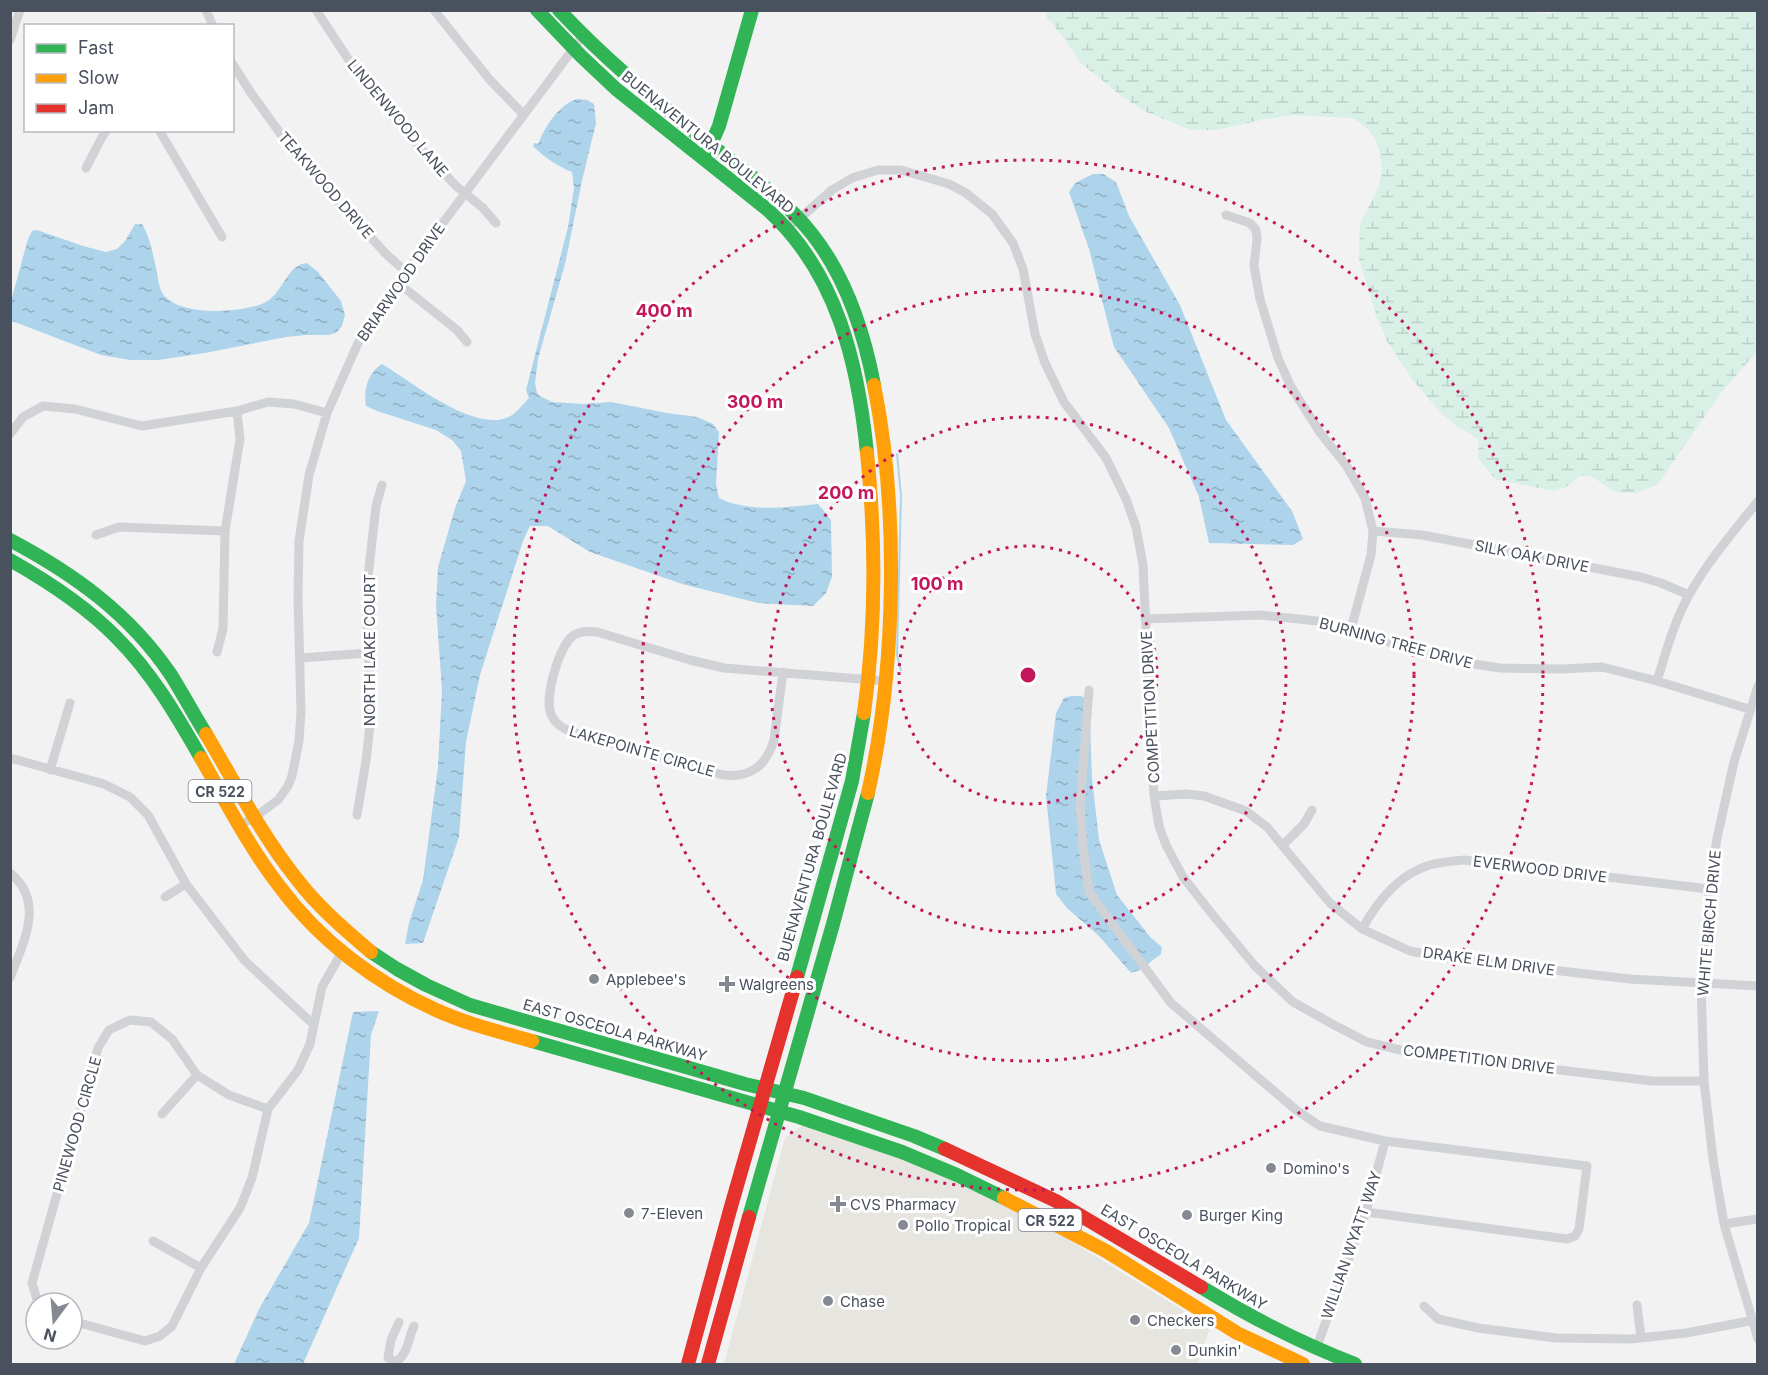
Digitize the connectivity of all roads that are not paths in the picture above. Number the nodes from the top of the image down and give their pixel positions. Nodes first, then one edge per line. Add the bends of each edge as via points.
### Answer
1 (20, 10) edge
2 (206, 10) edge
3 (316, 10) edge
4 (434, 10) edge
5 (537, 10) edge
6 (559, 10) edge
7 (752, 10) edge
8 (212, 24) edge
9 (582, 37) junction
10 (10, 40) edge
11 (572, 50) junction
12 (234, 66) edge
13 (523, 114) junction
14 (106, 132) edge
15 (160, 132) edge
16 (712, 145) junction
17 (703, 157) junction
18 (86, 168) dead end
19 (464, 193) junction
20 (1226, 215) dead end
21 (799, 219) junction
22 (496, 223) dead end
23 (785, 226) junction
24 (222, 237) dead end
25 (406, 272) junction
26 (398, 283) junction
27 (467, 342) dead end
28 (237, 411) junction
29 (327, 413) junction
30 (10, 434) edge
31 (382, 485) dead end
32 (1758, 501) edge
33 (225, 531) junction
34 (1373, 531) junction
35 (96, 535) dead end
36 (10, 540) edge
37 (10, 560) edge
38 (1689, 595) junction
39 (1145, 619) junction
40 (1351, 629) junction
41 (217, 652) dead end
42 (369, 653) junction
43 (300, 658) junction
44 (783, 672) junction
45 (869, 679) junction
46 (885, 681) junction
47 (1656, 681) junction
48 (1758, 686) edge
49 (1089, 690) dead end
50 (70, 703) dead end
51 (1749, 709) junction
52 (10, 758) edge
53 (50, 770) junction
54 (1154, 796) junction
55 (1312, 810) dead end
56 (357, 815) dead end
57 (255, 817) junction
58 (240, 825) junction
59 (1282, 844) junction
60 (10, 873) edge
61 (186, 884) junction
62 (1709, 889) junction
63 (820, 894) junction
64 (165, 897) dead end
65 (839, 902) junction
66 (1362, 929) junction
67 (342, 952) junction
68 (10, 978) edge
69 (1701, 983) junction
70 (426, 985) junction
71 (1758, 986) edge
72 (515, 1018) junction
73 (314, 1023) junction
74 (504, 1033) junction
75 (197, 1075) junction
76 (1704, 1081) junction
77 (764, 1089) junction
78 (784, 1094) junction
79 (759, 1106) junction
80 (268, 1109) junction
81 (780, 1111) junction
82 (162, 1114) dead end
83 (1384, 1141) junction
84 (1366, 1212) junction
85 (1758, 1219) edge
86 (1724, 1224) junction
87 (1116, 1236) junction
88 (153, 1241) dead end
89 (1106, 1251) junction
90 (201, 1268) junction
91 (34, 1291) edge
92 (1637, 1305) dead end
93 (1424, 1306) dead end
94 (1754, 1320) edge
95 (399, 1322) dead end
96 (84, 1324) edge
97 (414, 1326) dead end
98 (1641, 1338) junction
99 (1758, 1339) edge
100 (1316, 1349) junction
101 (688, 1365) edge
102 (708, 1365) edge
103 (1303, 1365) edge
104 (1355, 1365) edge

1 - 10 street
2 - 8 street
3 - 19 street, LINDENWOOD LANE via 360,77
4 - 13 street
5 - 11 main road, BUENAVENTURA BOULEVARD
6 - 9 main road, BUENAVENTURA BOULEVARD
7 - 16 main road
9 - 11 street, BRIARWOOD DRIVE
9 - 16 main road, BUENAVENTURA BOULEVARD
11 - 13 street, BRIARWOOD DRIVE
11 - 17 main road, BUENAVENTURA BOULEVARD
12 - 25 street, TEAKWOOD DRIVE via 293,151
13 - 19 street, BRIARWOOD DRIVE
14 - 18 street
15 - 24 street
16 - 17 main road
16 - 21 main road, BUENAVENTURA BOULEVARD
17 - 23 main road, BUENAVENTURA BOULEVARD
19 - 22 street, LINDENWOOD LANE
19 - 25 street, BRIARWOOD DRIVE
20 - 34 street via 1250,223 1256,230 1254,266 1278,358 1291,387 1365,498
21 - 23 street, COMPETITION DRIVE
21 - 39 street, COMPETITION DRIVE via 836,186 878,170 902,170 949,184 992,214 1013,243 1023,269 1035,334 1045,363 1064,402 1106,458 1126,499 1143,565
21 - 46 main road, BUENAVENTURA BOULEVARD via 821,246 851,299 868,352 881,424 891,566
23 - 45 main road, BUENAVENTURA BOULEVARD via 809,257 837,305 852,353 864,416 875,535
25 - 26 street, BRIARWOOD DRIVE
26 - 27 street
26 - 29 street, BRIARWOOD DRIVE via 358,344
28 - 29 street via 268,402
28 - 30 street via 142,426 75,409 43,406 23,417
28 - 33 street via 240,439
29 - 43 street, BRIARWOOD DRIVE via 309,475 299,541
31 - 42 street, NORTH LAKE COURT via 366,595
32 - 38 street
33 - 35 street via 119,527
33 - 41 street via 223,628
34 - 38 street, SILK OAK DRIVE via 1422,535 1641,577
34 - 40 street via 1371,555
36 - 57 main road, EAST OSCEOLA PARKWAY / CR 522 via 71,575 133,628 181,690
37 - 58 main road, CR 522 via 71,597 130,652 169,705
38 - 47 street
39 - 40 street, BURNING TREE DRIVE via 1261,615
39 - 54 street, COMPETITION DRIVE
40 - 47 street, BURNING TREE DRIVE via 1448,660 1500,668 1602,667
42 - 43 street
42 - 56 street, NORTH LAKE COURT via 370,715
43 - 57 street, BRIARWOOD DRIVE via 301,712 292,776 283,794
44 - 44 street, LAKEPOINTE CIRCLE via 724,668 597,632 583,632 564,646 549,693 549,708 559,725 576,734 723,775 743,775 759,766 770,751
44 - 45 street, LAKEPOINTE CIRCLE
45 - 46 street, LAKEPOINTE CIRCLE
45 - 63 main road, BUENAVENTURA BOULEVARD via 859,751
46 - 65 main road, BUENAVENTURA BOULEVARD via 862,818
47 - 51 street, BURNING TREE DRIVE
48 - 51 street, WHITE BIRCH DRIVE
49 - 83 street via 1080,805 1089,892 1171,1003 1257,1078 1320,1126
50 - 53 street
51 - 62 street, WHITE BIRCH DRIVE via 1724,801
52 - 53 street
53 - 61 street via 104,784 130,797 148,815
54 - 59 street, DRAKE ELM DRIVE via 1186,794 1223,802 1246,811
54 - 76 street, COMPETITION DRIVE via 1166,845 1212,914 1255,966 1293,1002 1336,1026 1367,1042 1408,1052 1653,1081
55 - 59 street via 1304,824
57 - 58 street, BRIARWOOD DRIVE
57 - 70 main road, EAST OSCEOLA PARKWAY / CR 522 via 280,858 332,919 374,954
58 - 67 main road, CR 522 via 280,888
59 - 66 street, DRAKE ELM DRIVE via 1330,903
60 - 68 street via 28,895 30,911
61 - 64 street
61 - 73 street via 245,961
62 - 66 street, EVERWOOD DRIVE via 1464,860 1430,865 1407,876 1386,892
62 - 69 street, WHITE BIRCH DRIVE
63 - 65 street
63 - 77 main road, BUENAVENTURA BOULEVARD
65 - 78 main road, BUENAVENTURA BOULEVARD
66 - 69 street, DRAKE ELM DRIVE via 1410,951 1441,957 1630,979
67 - 70 main road via 351,950 397,979
67 - 73 street via 322,987
67 - 74 main road, CR 522 via 407,996 439,1012
69 - 71 street, DRAKE ELM DRIVE
69 - 76 street, WHITE BIRCH DRIVE
70 - 72 main road, EAST OSCEOLA PARKWAY / CR 522 via 470,1005
72 - 74 street
72 - 77 main road, EAST OSCEOLA PARKWAY / CR 522
73 - 80 street via 298,1070
74 - 79 main road, CR 522
75 - 80 street, PINEWOOD CIRCLE via 229,1095
75 - 82 street
75 - 91 street, PINEWOOD CIRCLE via 172,1039 151,1022 130,1020 109,1030 98,1048 32,1283
76 - 86 street, WHITE BIRCH DRIVE
77 - 78 main road, EAST OSCEOLA PARKWAY / CR 522
77 - 79 main road, BUENAVENTURA BOULEVARD
78 - 81 main road, BUENAVENTURA BOULEVARD
78 - 87 main road, EAST OSCEOLA PARKWAY / CR 522 via 883,1124 967,1158 1056,1201
79 - 81 main road, CR 522
79 - 101 main road, BUENAVENTURA BOULEVARD
80 - 90 street via 252,1178 240,1208
81 - 89 main road, CR 522 via 957,1175
81 - 102 main road, BUENAVENTURA BOULEVARD
83 - 84 street, WILLIAN WYATT WAY
83 - 84 street via 1587,1166 1579,1229 1567,1239
84 - 100 street, WILLIAN WYATT WAY
85 - 86 street
86 - 94 street, WHITE BIRCH DRIVE
87 - 89 street
87 - 100 main road, EAST OSCEOLA PARKWAY / CR 522 via 1234,1308
88 - 90 street
89 - 103 main road, CR 522 via 1237,1333
90 - 96 street via 172,1326 160,1336 145,1341
92 - 98 street
93 - 98 street via 1437,1319 1478,1328 1556,1338
94 - 98 street
94 - 99 street, WHITE BIRCH DRIVE
95 - 97 street via 388,1358 397,1362 406,1352
100 - 104 main road, EAST OSCEOLA PARKWAY / CR 522

